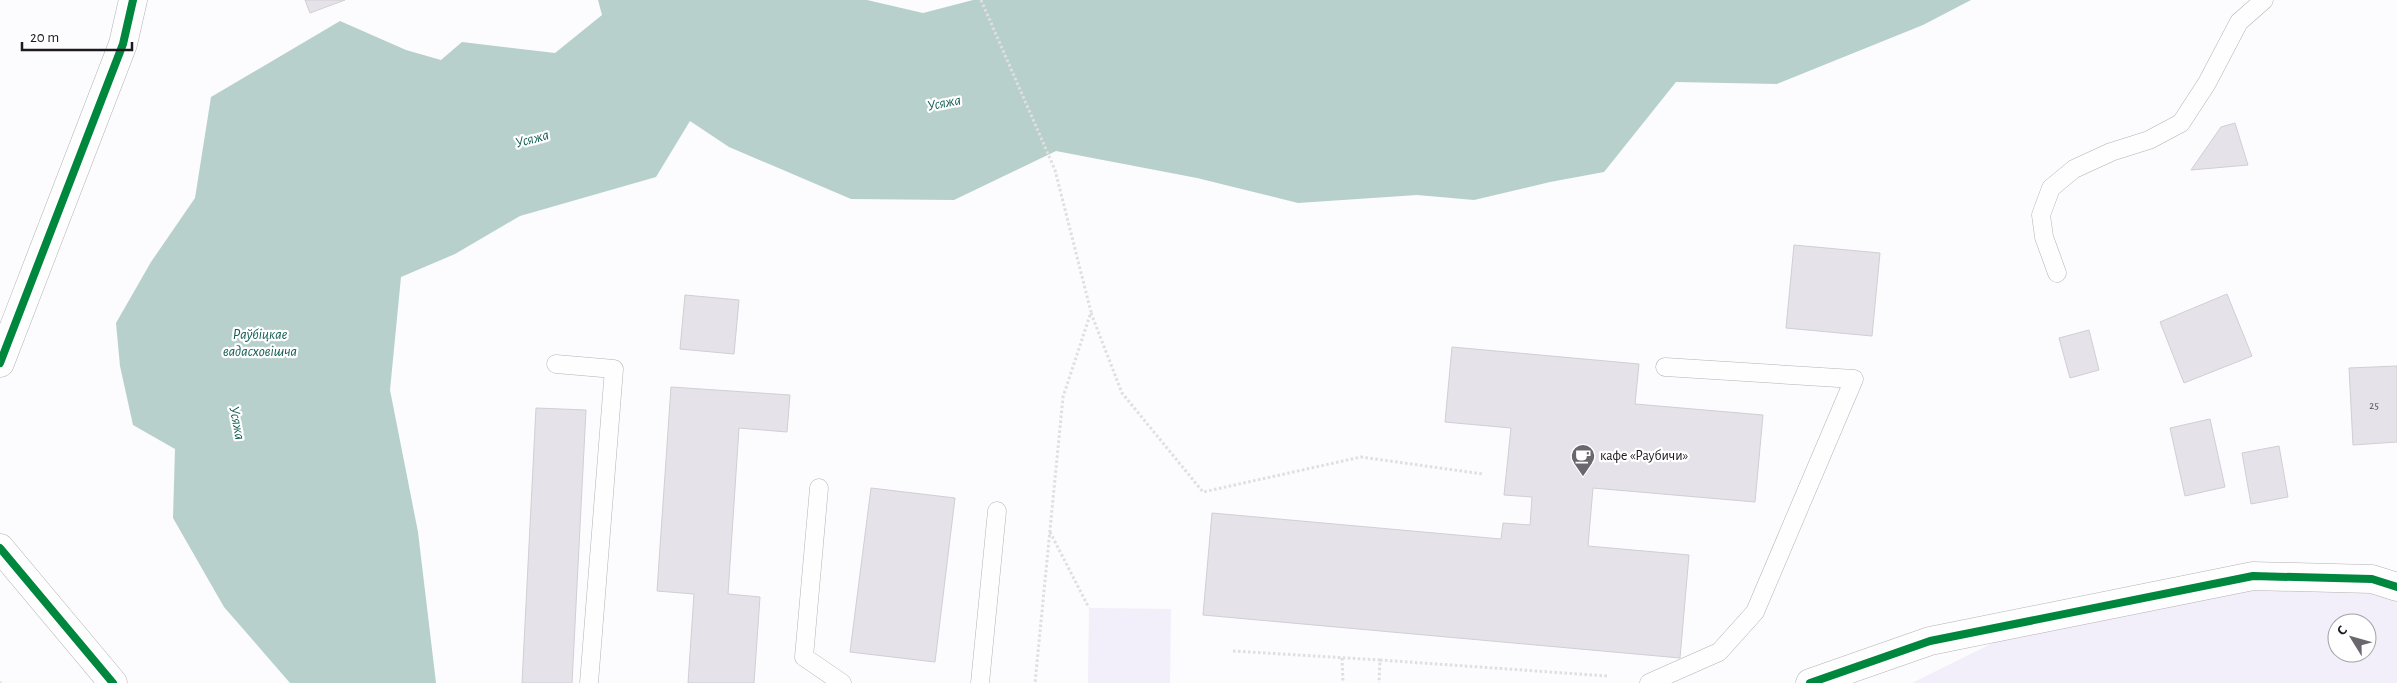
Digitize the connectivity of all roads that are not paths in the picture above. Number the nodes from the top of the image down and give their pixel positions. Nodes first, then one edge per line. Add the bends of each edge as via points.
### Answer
1 (133, 0) edge
2 (2264, 0) edge
3 (2057, 273) dead end
4 (0, 363) edge
5 (556, 364) dead end
6 (1665, 366) dead end
7 (819, 488) dead end
8 (997, 511) dead end
9 (0, 548) edge
10 (2397, 587) edge
11 (113, 683) edge
12 (589, 683) edge
13 (842, 683) edge
14 (980, 683) edge
15 (1649, 683) edge
16 (1810, 683) edge

1 - 4 street via 123,44
2 - 3 lane via 2239,22 2182,123 2149,140 2111,152 2074,169 2051,188 2041,215 2044,237
5 - 12 lane via 614,369
6 - 15 lane via 1854,379 1754,612 1719,652
7 - 13 lane via 804,656
8 - 14 lane
9 - 11 street
10 - 16 street via 2372,579 2253,576 1930,641

